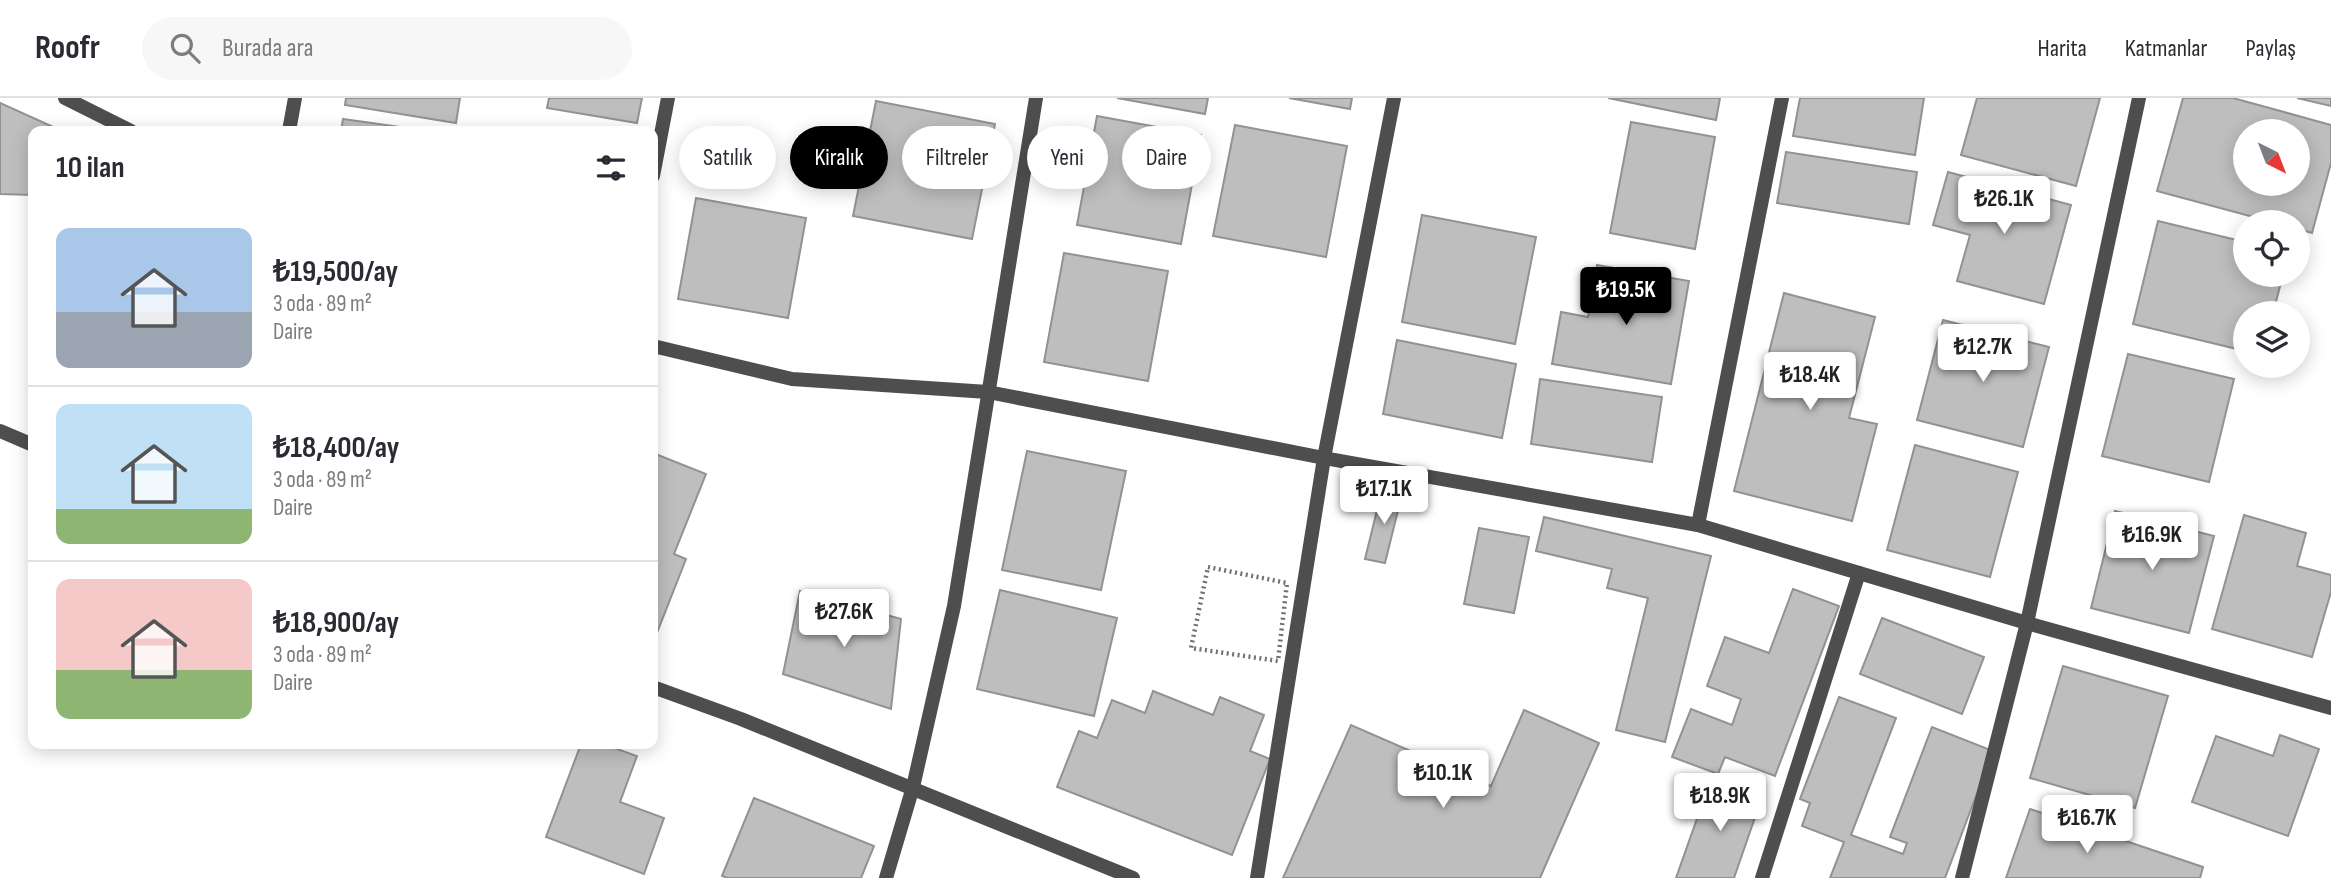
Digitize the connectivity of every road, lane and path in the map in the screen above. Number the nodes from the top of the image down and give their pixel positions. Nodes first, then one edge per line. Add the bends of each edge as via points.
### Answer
1 (65, 98) edge
2 (295, 98) edge
3 (668, 98) edge
4 (1036, 98) edge
5 (1394, 98) edge
6 (1782, 98) edge
7 (2139, 98) edge
8 (121, 126) edge
9 (290, 126) edge
10 (658, 150) edge
11 (658, 347) edge
12 (988, 391) junction
13 (0, 431) edge
14 (28, 443) edge
15 (1324, 458) junction
16 (1698, 525) junction
17 (1859, 573) junction
18 (1287, 583) joint
19 (2027, 622) junction
20 (658, 689) edge
21 (2331, 708) edge
22 (913, 787) junction
23 (886, 878) edge
24 (1133, 878) edge
25 (1257, 878) edge
26 (1762, 878) edge
27 (1962, 878) edge

1 - 8 street
2 - 9 street
3 - 10 street
4 - 12 street
5 - 15 street
6 - 16 street
7 - 19 street
11 - 12 street via 792,379
12 - 15 street
12 - 22 street via 954,606
13 - 14 street
15 - 16 street
15 - 25 street
16 - 17 street
17 - 19 street
17 - 26 street
18 - 18 path via 1278,661 1191,648 1208,567
19 - 21 street
19 - 27 street
20 - 22 street
22 - 23 street
22 - 24 street

